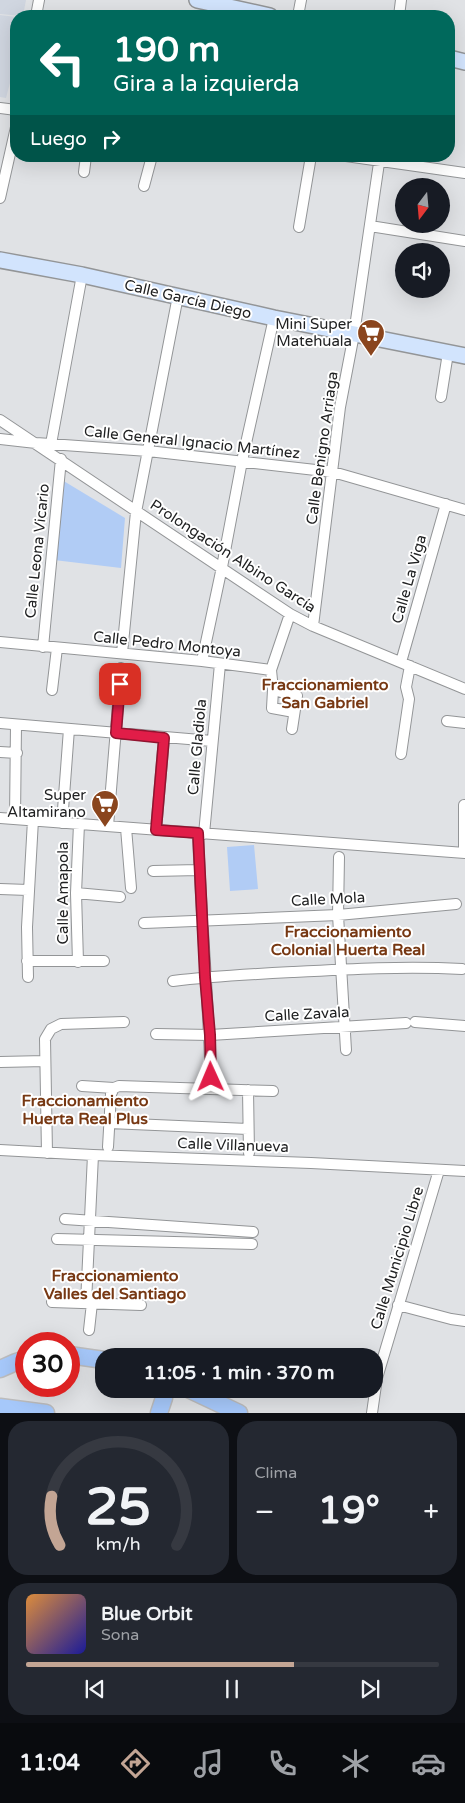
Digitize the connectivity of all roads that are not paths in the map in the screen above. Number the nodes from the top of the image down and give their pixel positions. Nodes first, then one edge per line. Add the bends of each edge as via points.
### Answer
1 (197, 0) edge
2 (223, 3) edge
3 (248, 10) edge
4 (10, 154) edge
5 (85, 162) edge
6 (150, 162) edge
7 (310, 162) edge
8 (380, 162) edge
9 (398, 162) edge
10 (84, 172) dead end
11 (465, 173) edge
12 (144, 186) dead end
13 (0, 198) edge
14 (370, 226) junction
15 (299, 227) dead end
16 (465, 241) edge
17 (0, 260) edge
18 (82, 276) junction
19 (178, 296) junction
20 (274, 318) junction
21 (354, 334) junction
22 (448, 353) junction
23 (465, 356) edge
24 (441, 397) dead end
25 (0, 420) edge
26 (0, 439) edge
27 (36, 443) junction
28 (51, 444) junction
29 (148, 452) junction
30 (61, 459) junction
31 (242, 461) junction
32 (333, 472) junction
33 (446, 504) junction
34 (465, 510) edge
35 (136, 512) junction
36 (222, 567) junction
37 (290, 614) junction
38 (313, 626) junction
39 (0, 642) edge
40 (43, 647) junction
41 (57, 648) junction
42 (122, 653) junction
43 (202, 661) junction
44 (220, 664) junction
45 (405, 664) junction
46 (121, 668) dead end
47 (271, 670) junction
48 (465, 689) edge
49 (52, 690) dead end
50 (273, 690) junction
51 (294, 712) junction
52 (447, 721) dead end
53 (0, 723) edge
54 (465, 723) edge
55 (16, 725) junction
56 (292, 728) dead end
57 (69, 729) junction
58 (116, 733) junction
59 (164, 738) junction
60 (212, 741) junction
61 (0, 752) edge
62 (17, 753) junction
63 (402, 754) dead end
64 (464, 805) edge
65 (0, 818) edge
66 (15, 819) junction
67 (33, 820) junction
68 (62, 823) junction
69 (79, 824) junction
70 (108, 826) junction
71 (126, 828) junction
72 (156, 830) junction
73 (201, 834) junction
74 (465, 853) edge
75 (339, 857) dead end
76 (199, 870) junction
77 (152, 871) dead end
78 (132, 888) dead end
79 (0, 889) edge
80 (28, 890) junction
81 (76, 893) junction
82 (120, 897) dead end
83 (456, 904) dead end
84 (338, 914) junction
85 (201, 920) junction
86 (144, 923) dead end
87 (27, 961) junction
88 (104, 961) dead end
89 (78, 962) junction
90 (342, 969) junction
91 (462, 969) dead end
92 (28, 977) dead end
93 (205, 977) junction
94 (173, 981) dead end
95 (124, 1022) dead end
96 (465, 1026) edge
97 (345, 1027) junction
98 (156, 1034) dead end
99 (210, 1035) junction
100 (346, 1050) dead end
101 (45, 1061) junction
102 (0, 1062) edge
103 (82, 1086) dead end
104 (114, 1088) junction
105 (211, 1089) junction
106 (248, 1090) junction
107 (273, 1091) dead end
108 (109, 1123) junction
109 (248, 1129) junction
110 (108, 1147) dead end
111 (0, 1150) edge
112 (249, 1152) dead end
113 (47, 1153) junction
114 (93, 1155) junction
115 (438, 1170) junction
116 (465, 1171) edge
117 (65, 1220) dead end
118 (90, 1220) junction
119 (181, 1227) junction
120 (253, 1232) dead end
121 (57, 1239) dead end
122 (90, 1240) junction
123 (180, 1241) junction
124 (252, 1244) dead end
125 (52, 1302) dead end
126 (89, 1303) junction
127 (141, 1305) dead end
128 (398, 1305) junction
129 (465, 1321) edge
130 (89, 1330) dead end
131 (80, 1357) edge
132 (95, 1359) edge
133 (15, 1362) edge
134 (0, 1370) edge
135 (164, 1398) edge
136 (205, 1398) edge
137 (0, 1407) edge
138 (231, 1412) edge
139 (46, 1413) edge
140 (159, 1413) edge
141 (372, 1413) edge

1 - 2 street
2 - 3 street
4 - 13 street
5 - 10 street
6 - 12 street
7 - 15 street
8 - 14 street, Calle Benigno Arriaga
9 - 11 street
14 - 16 street
14 - 21 street, Calle Benigno Arriaga
17 - 18 street, Calle García Diego
18 - 19 street, Calle García Diego
18 - 28 street
19 - 20 street, Calle García Diego
19 - 29 street
20 - 21 street, Calle García Diego
20 - 31 street
21 - 22 street, Calle García Diego
21 - 32 street, Calle Benigno Arriaga via 340,407
22 - 23 street, Calle García Diego
22 - 24 street
25 - 27 street, Prolongación Albino García
26 - 27 street, Calle General Ignacio Martínez
27 - 28 street, Calle General Ignacio Martínez
27 - 30 street, Prolongación Albino García
28 - 29 street, Calle General Ignacio Martínez
29 - 31 street, Calle General Ignacio Martínez
29 - 35 street
30 - 35 street, Prolongación Albino García
30 - 40 street, Calle Leona Vicario
31 - 32 street, Calle General Ignacio Martínez
31 - 36 street
32 - 33 street, Calle General Ignacio Martínez
32 - 38 street, Calle Benigno Arriaga
33 - 34 street, Calle General Ignacio Martínez
33 - 45 street, Calle La Viga
35 - 36 street, Prolongación Albino García
35 - 42 street
36 - 37 street, Prolongación Albino García
36 - 43 street
37 - 38 street, Prolongación Albino García
37 - 47 street
38 - 45 street, Prolongación Albino García
39 - 40 street, Calle Pedro Montoya
40 - 41 street, Calle Pedro Montoya
41 - 42 street, Calle Pedro Montoya
41 - 49 street
42 - 43 street, Calle Pedro Montoya
43 - 44 street, Calle Pedro Montoya
44 - 47 street, Calle Pedro Montoya
44 - 60 street, Calle Gladiola
45 - 48 street, Prolongación Albino García
45 - 63 street, Calle La Viga via 409,698
46 - 58 street
47 - 50 street
50 - 51 street via 272,708
50 - 51 street via 297,696
51 - 56 street
52 - 54 street
53 - 55 street
55 - 57 street
55 - 62 street
57 - 58 street
57 - 68 street
58 - 59 street
58 - 70 street
59 - 60 street
59 - 72 street
60 - 73 street, Calle Gladiola
61 - 62 street
62 - 66 street
64 - 74 street
65 - 66 street
66 - 67 street
67 - 68 street
67 - 80 street
68 - 69 street
69 - 70 street
69 - 81 street, Calle Amapola
70 - 71 street
71 - 72 street
71 - 78 street
72 - 73 street
73 - 74 street
73 - 76 street, Calle Gladiola
75 - 84 street
76 - 77 street
76 - 85 street, Calle Gladiola
79 - 80 street
80 - 87 street
81 - 82 street
81 - 89 street, Calle Amapola
83 - 84 street, Calle Mola
84 - 85 street, Calle Mola
84 - 90 street
85 - 86 street, Calle Mola
85 - 93 street, Calle Gladiola
87 - 89 street
87 - 92 street
88 - 89 street
90 - 91 street
90 - 93 street
90 - 97 street
93 - 94 street
93 - 99 street, Calle Gladiola
95 - 101 street via 61,1024 50,1029 45,1039
96 - 97 street, Calle Zavala via 411,1022
97 - 99 street, Calle Zavala
97 - 100 street
98 - 99 street, Calle Zavala
99 - 105 street, Calle Gladiola
101 - 102 street
101 - 113 street
103 - 104 street
104 - 105 street
104 - 108 street
105 - 106 street
106 - 107 street
106 - 109 street
108 - 109 street
108 - 110 street
109 - 112 street
111 - 113 street, Calle Villanueva
113 - 114 street, Calle Villanueva
114 - 115 street, Calle Villanueva
114 - 118 street
115 - 116 street, Calle Villanueva
115 - 128 street, Calle Municipio Libre
117 - 118 street
118 - 119 street
118 - 122 street
119 - 120 street
119 - 123 street
121 - 122 street
122 - 123 street
122 - 126 street
123 - 124 street
125 - 126 street
126 - 127 street
126 - 130 street
128 - 129 street
128 - 141 street, Calle Municipio Libre via 377,1378
131 - 132 main road
133 - 134 main road
135 - 140 main road
136 - 138 main road
137 - 139 main road

